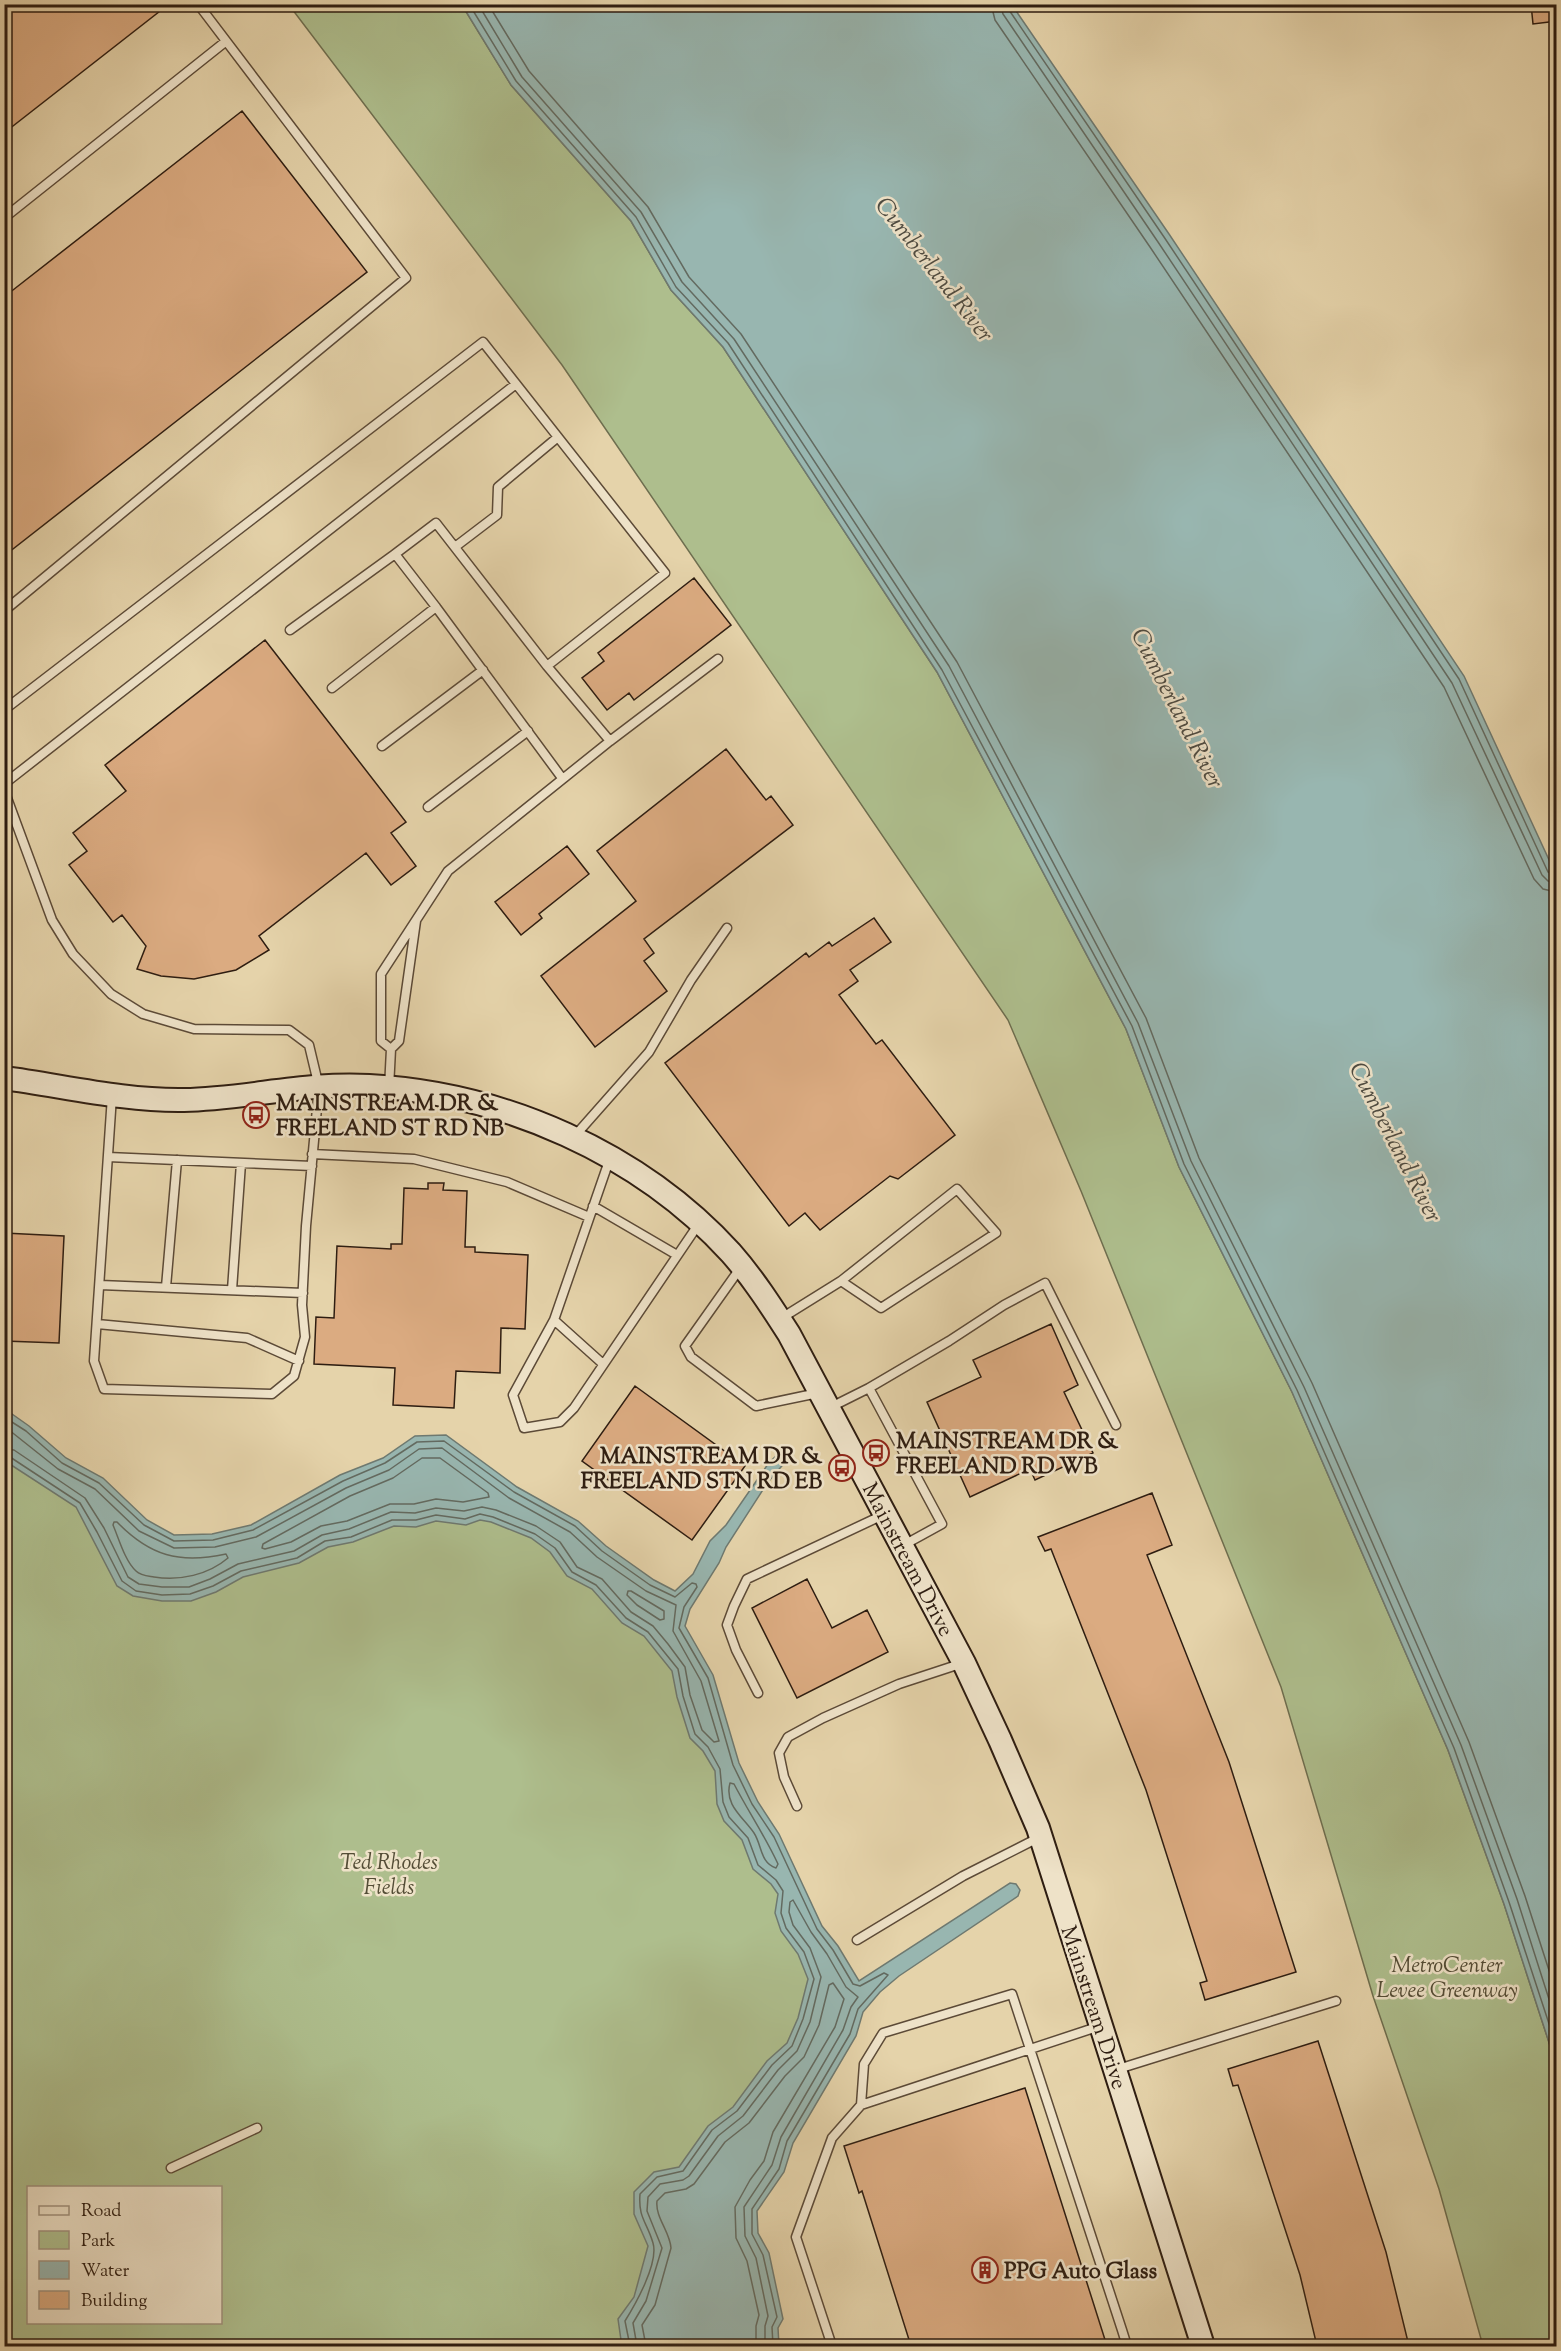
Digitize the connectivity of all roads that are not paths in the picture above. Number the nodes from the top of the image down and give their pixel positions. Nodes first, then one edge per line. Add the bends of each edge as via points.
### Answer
1 (198, 4) edge
2 (225, 42) junction
3 (4, 218) edge
4 (516, 384) junction
5 (558, 437) junction
6 (455, 547) junction
7 (395, 554) junction
8 (436, 607) junction
9 (4, 611) edge
10 (290, 630) dead end
11 (718, 659) dead end
12 (547, 666) junction
13 (483, 670) junction
14 (332, 688) dead end
15 (4, 710) edge
16 (528, 731) junction
17 (610, 741) junction
18 (382, 746) dead end
19 (562, 778) junction
20 (4, 784) edge
21 (4, 790) edge
22 (428, 807) dead end
23 (416, 921) junction
24 (727, 928) dead end
25 (391, 1049) junction
26 (4, 1078) edge
27 (319, 1087) junction
28 (389, 1088) junction
29 (112, 1095) junction
30 (573, 1138) junction
31 (312, 1154) junction
32 (108, 1157) junction
33 (610, 1158) junction
34 (177, 1160) junction
35 (241, 1163) junction
36 (312, 1166) junction
37 (593, 1206) junction
38 (589, 1217) junction
39 (700, 1222) junction
40 (677, 1255) junction
41 (741, 1266) junction
42 (841, 1281) junction
43 (100, 1285) junction
44 (166, 1287) junction
45 (232, 1290) junction
46 (303, 1293) junction
47 (779, 1319) junction
48 (554, 1320) junction
49 (97, 1324) junction
50 (298, 1361) junction
51 (603, 1364) junction
52 (869, 1388) junction
53 (825, 1400) junction
54 (1116, 1425) dead end
55 (885, 1514) junction
56 (902, 1546) junction
57 (964, 1663) junction
58 (758, 1694) dead end
59 (796, 1806) dead end
60 (1041, 1837) junction
61 (857, 1940) dead end
62 (1336, 2001) dead end
63 (1101, 2026) junction
64 (1029, 2049) junction
65 (1115, 2070) junction
66 (861, 2105) junction
67 (257, 2128) dead end
68 (171, 2168) dead end
69 (832, 2346) edge
70 (1127, 2346) edge
71 (1203, 2346) edge

1 - 2 lane
2 - 3 lane
2 - 9 lane via 406,278
4 - 5 lane
4 - 15 lane via 483,342
4 - 20 lane
5 - 6 lane via 498,487 497,515
5 - 12 lane via 665,573
6 - 7 lane via 436,523
6 - 12 lane
7 - 8 lane
7 - 10 lane
8 - 13 lane
8 - 14 lane
11 - 17 lane
12 - 17 lane
13 - 16 lane
13 - 18 lane
16 - 19 lane
16 - 22 lane
17 - 19 lane
19 - 23 lane via 448,871
21 - 27 lane via 52,920 74,954 111,994 143,1014 194,1029 289,1030 309,1045
23 - 25 lane via 399,1041
23 - 25 lane via 381,974 381,1041
24 - 30 lane via 649,1052
25 - 28 lane
26 - 29 street, Mainstream Drive
27 - 28 street, Mainstream Drive
27 - 29 street, Mainstream Drive via 186,1100
27 - 31 lane
28 - 30 street, Mainstream Drive via 458,1098
29 - 32 lane
30 - 33 street, Mainstream Drive
31 - 36 lane
31 - 38 lane via 414,1159 507,1182
32 - 34 lane
32 - 43 lane
33 - 37 lane
33 - 39 street, Mainstream Drive
34 - 35 lane
34 - 44 lane
35 - 36 lane
35 - 45 lane
36 - 46 lane
37 - 38 lane
37 - 40 lane
38 - 48 lane
39 - 40 lane
39 - 41 street, Mainstream Drive
40 - 51 lane
41 - 47 street, Mainstream Drive
41 - 53 lane via 685,1346 691,1357 756,1406
42 - 42 lane via 881,1308 996,1233 957,1189
42 - 47 lane
43 - 44 lane
43 - 49 lane
44 - 45 lane
45 - 46 lane
46 - 50 lane via 305,1337
47 - 53 street, Mainstream Drive
48 - 51 lane
48 - 51 lane via 513,1395 524,1428 560,1422
49 - 50 lane via 247,1338
49 - 50 lane via 94,1361 104,1389 272,1394 294,1376
52 - 53 lane
52 - 54 lane via 1045,1283
52 - 56 lane via 942,1524
53 - 55 street, Mainstream Drive
55 - 56 street, Mainstream Drive
55 - 58 lane via 747,1579 727,1625
56 - 57 street, Mainstream Drive
57 - 59 lane via 899,1684 788,1737 779,1754
57 - 60 street, Mainstream Drive
60 - 61 lane via 963,1876
60 - 63 street, Mainstream Drive
62 - 65 lane
63 - 64 lane
63 - 65 street, Mainstream Drive
64 - 66 lane
64 - 66 lane via 1012,1994 883,2033 864,2064
64 - 70 lane
65 - 71 street, Mainstream Drive
66 - 69 lane via 832,2138 796,2237
67 - 68 lane

